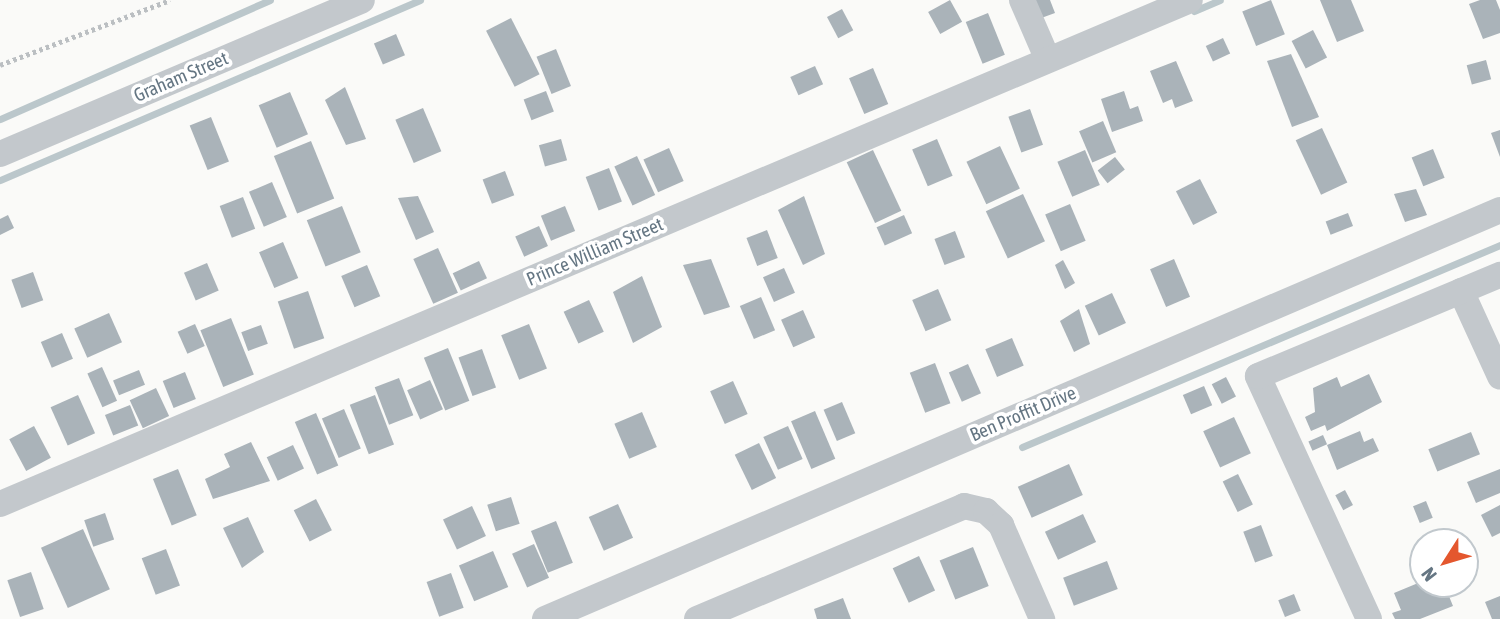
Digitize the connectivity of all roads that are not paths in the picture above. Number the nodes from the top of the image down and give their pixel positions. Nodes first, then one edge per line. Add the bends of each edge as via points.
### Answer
1 (362, 0) edge
2 (1022, 0) edge
3 (1190, 0) edge
4 (1048, 60) junction
5 (0, 154) edge
6 (1500, 210) edge
7 (1500, 275) edge
8 (1461, 291) junction
9 (1500, 376) edge
10 (0, 504) edge
11 (545, 619) edge
12 (697, 619) edge
13 (1042, 619) edge
14 (1369, 619) edge

1 - 5 street, Graham Street
2 - 4 street
3 - 4 street, Prince William Street
4 - 10 street, Prince William Street
6 - 11 street, Ben Proffit Drive
7 - 8 street
8 - 9 street
8 - 14 street via 1258,376
12 - 13 street via 964,506 986,511 1001,525

